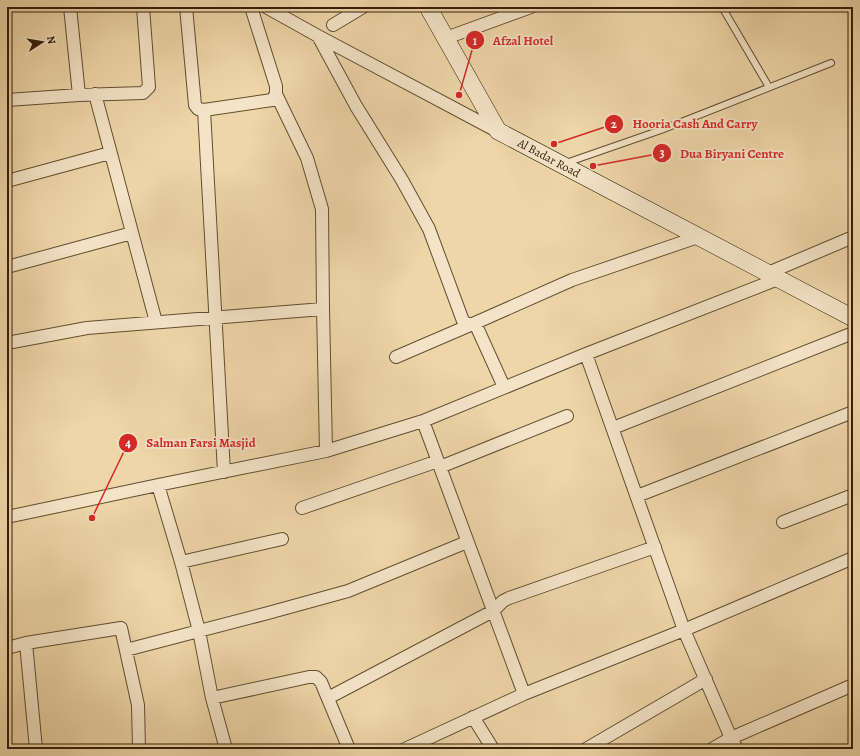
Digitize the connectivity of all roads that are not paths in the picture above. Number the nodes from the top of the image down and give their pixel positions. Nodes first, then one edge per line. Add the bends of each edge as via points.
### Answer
1 (70, 7) edge
2 (143, 7) edge
3 (186, 7) edge
4 (251, 7) edge
5 (266, 7) edge
6 (363, 7) edge
7 (428, 7) edge
8 (531, 7) edge
9 (722, 7) edge
10 (333, 26) dead end
11 (318, 36) junction
12 (446, 38) junction
13 (831, 63) dead end
14 (769, 87) junction
15 (95, 94) junction
16 (276, 94) junction
17 (80, 95) junction
18 (7, 100) edge
19 (204, 110) junction
20 (498, 131) junction
21 (110, 153) junction
22 (562, 165) junction
23 (7, 181) edge
24 (132, 233) junction
25 (698, 237) junction
26 (853, 237) edge
27 (7, 267) edge
28 (773, 276) junction
29 (323, 309) junction
30 (216, 317) junction
31 (853, 321) edge
32 (156, 322) junction
33 (472, 324) junction
34 (7, 343) edge
35 (586, 354) junction
36 (396, 357) dead end
37 (504, 388) junction
38 (853, 412) edge
39 (567, 416) dead end
40 (423, 421) junction
41 (613, 428) junction
42 (326, 451) junction
43 (439, 464) junction
44 (224, 472) junction
45 (158, 485) junction
46 (853, 495) edge
47 (637, 496) junction
48 (302, 508) dead end
49 (7, 517) edge
50 (783, 522) dead end
51 (282, 539) dead end
52 (467, 542) junction
53 (655, 547) junction
54 (853, 558) edge
55 (181, 562) junction
56 (493, 611) junction
57 (684, 630) junction
58 (199, 631) junction
59 (26, 643) junction
60 (7, 648) edge
61 (126, 650) junction
62 (706, 679) junction
63 (853, 685) edge
64 (524, 694) junction
65 (212, 698) junction
66 (328, 698) junction
67 (473, 717) junction
68 (731, 738) junction
69 (36, 749) edge
70 (139, 749) edge
71 (226, 749) edge
72 (349, 749) edge
73 (405, 749) edge
74 (493, 749) edge
75 (586, 749) edge
76 (712, 749) edge
77 (737, 749) edge

1 - 17 street
2 - 15 street via 149,87 143,92
3 - 19 street via 195,105 198,109
4 - 16 street via 276,86
5 - 11 street, Al Badar Road
6 - 10 street
7 - 12 street
8 - 12 street
9 - 14 lane
11 - 20 street, Al Badar Road
11 - 33 street via 429,229 463,321
12 - 20 street
13 - 14 lane
14 - 22 lane via 661,130
15 - 17 street
15 - 21 street
16 - 19 street via 272,100
16 - 29 street via 307,158 322,209
17 - 18 street
19 - 30 street
20 - 22 street, Al Badar Road
21 - 23 street
21 - 24 street
22 - 25 street, Al Badar Road
24 - 27 street
24 - 32 street
25 - 28 street, Al Badar Road
25 - 33 street via 572,280
26 - 28 street
28 - 31 street, Al Badar Road
28 - 35 street
29 - 30 street
29 - 42 street
30 - 32 street
30 - 44 street
31 - 41 street
32 - 34 street via 87,328
33 - 36 street
33 - 37 street
35 - 37 street
35 - 41 street
37 - 40 street
38 - 47 street
39 - 43 street
40 - 42 street
40 - 43 street
41 - 47 street
42 - 44 street
43 - 48 street
43 - 52 street
44 - 45 street
45 - 49 street
45 - 55 street
46 - 50 street
47 - 53 street
51 - 55 street
52 - 56 street
52 - 58 street via 348,590
53 - 56 street via 509,598
53 - 57 street
54 - 57 street
55 - 58 street
56 - 64 street
56 - 66 street
57 - 62 street
57 - 64 street
58 - 61 street
58 - 65 street
59 - 60 street
59 - 61 street via 121,628
59 - 69 street
61 - 70 street via 138,704
62 - 68 street
62 - 75 street
63 - 68 street
64 - 67 street
65 - 66 street via 309,677 316,677 321,682
65 - 71 street
66 - 72 street
67 - 73 street
67 - 74 street
68 - 76 street
68 - 77 street

